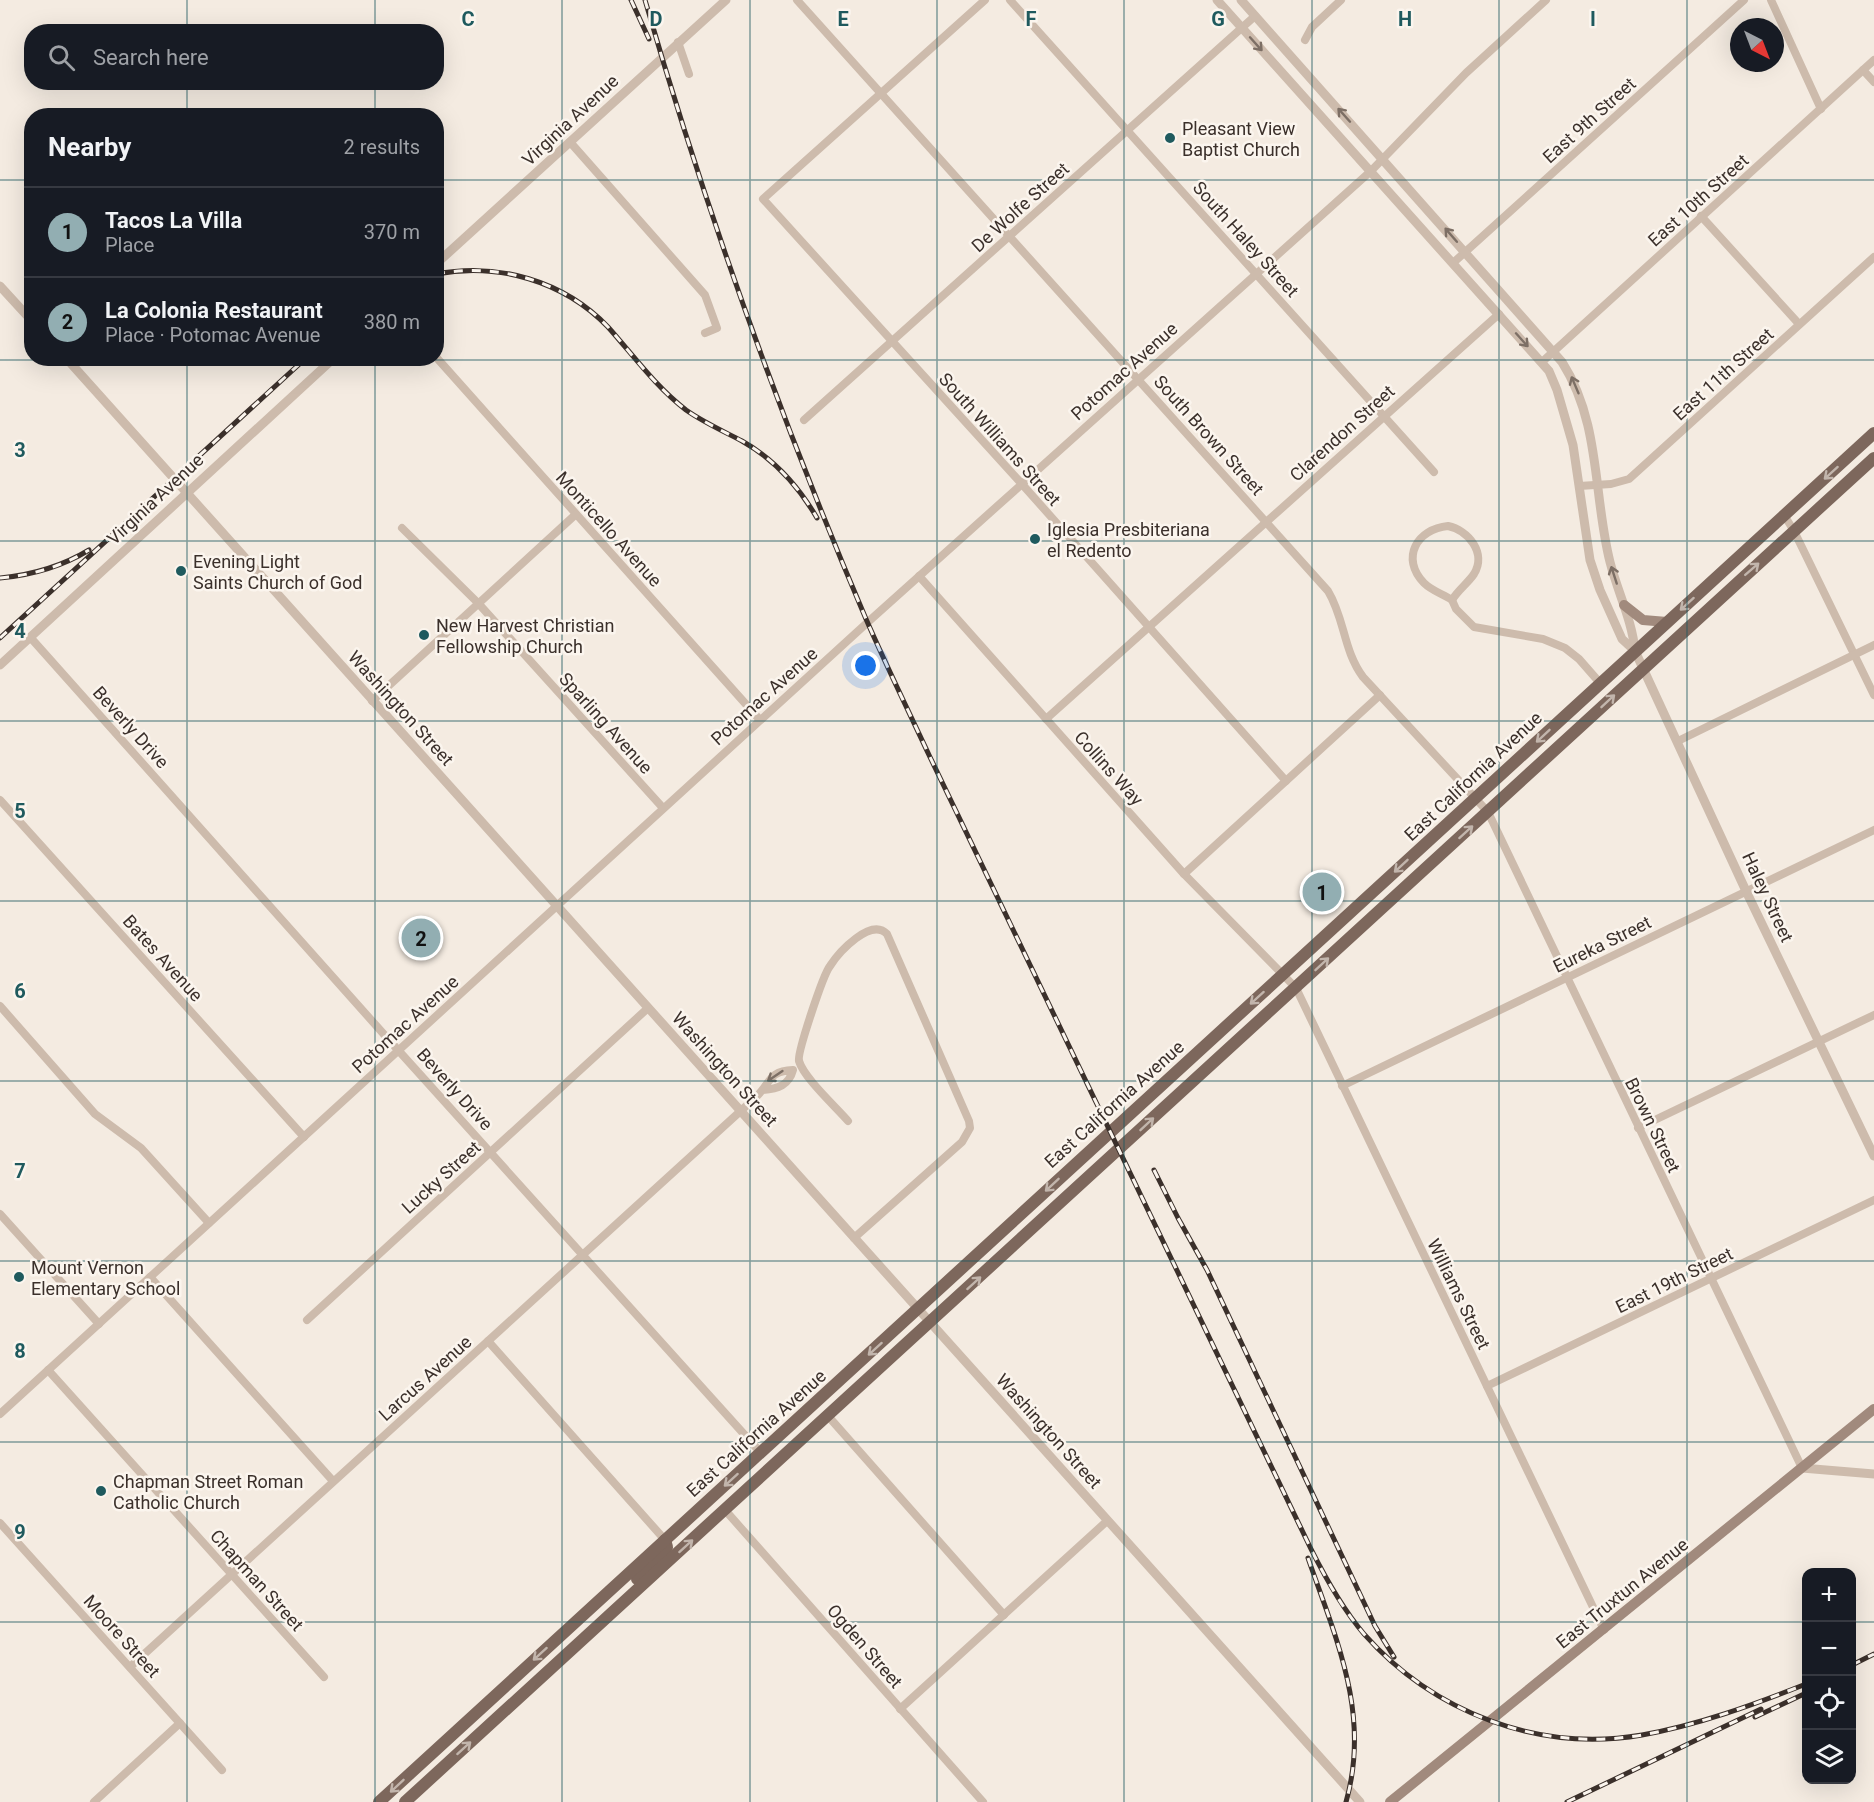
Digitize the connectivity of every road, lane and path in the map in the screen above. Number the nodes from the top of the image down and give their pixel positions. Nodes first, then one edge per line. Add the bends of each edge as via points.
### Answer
1 (726, 0) edge
2 (797, 0) edge
3 (985, 0) edge
4 (1010, 0) edge
5 (1217, 0) edge
6 (1241, 0) edge
7 (1341, 0) edge
8 (1546, 0) edge
9 (1744, 0) edge
10 (1771, 0) edge
11 (1255, 16) junction
12 (1242, 28) junction
13 (1305, 40) dead end
14 (678, 42) junction
15 (1874, 60) edge
16 (1863, 70) junction
17 (689, 74) dead end
18 (1874, 81) edge
19 (881, 93) junction
20 (1821, 109) junction
21 (1128, 130) junction
22 (570, 142) junction
23 (1383, 158) junction
24 (1371, 171) junction
25 (1701, 216) junction
26 (1010, 236) junction
27 (1466, 252) junction
28 (444, 257) edge
29 (1874, 257) edge
30 (1454, 263) junction
31 (1256, 273) junction
32 (0, 286) edge
33 (24, 312) edge
34 (1498, 314) junction
35 (1800, 324) junction
36 (705, 333) dead end
37 (892, 342) junction
38 (1553, 352) junction
39 (1542, 362) junction
40 (73, 366) edge
41 (325, 366) edge
42 (444, 366) edge
43 (1138, 379) junction
44 (1384, 416) junction
45 (804, 420) dead end
46 (1874, 433) edge
47 (1874, 458) edge
48 (1434, 472) dead end
49 (1021, 483) junction
50 (1597, 485) junction
51 (1579, 486) junction
52 (187, 492) junction
53 (575, 515) junction
54 (1784, 515) junction
55 (1266, 522) junction
56 (402, 528) dead end
57 (1794, 531) junction
58 (919, 576) junction
59 (1452, 600) junction
60 (478, 603) junction
61 (1624, 605) junction
62 (1667, 622) junction
63 (1148, 628) junction
64 (30, 637) junction
65 (1874, 645) edge
66 (1635, 651) junction
67 (1854, 654) junction
68 (0, 665) edge
69 (1643, 669) junction
70 (1600, 683) junction
71 (1380, 695) junction
72 (1874, 695) edge
73 (372, 700) junction
74 (1046, 719) junction
75 (760, 720) junction
76 (1678, 741) junction
77 (1286, 781) junction
78 (1475, 798) junction
79 (0, 800) edge
80 (663, 808) junction
81 (1488, 812) junction
82 (1874, 830) edge
83 (1184, 874) junction
84 (1746, 891) junction
85 (556, 906) junction
86 (1283, 975) junction
87 (1566, 978) junction
88 (1296, 988) junction
89 (0, 1006) edge
90 (648, 1008) junction
91 (1874, 1015) edge
92 (1819, 1042) junction
93 (399, 1049) junction
94 (797, 1067) junction
95 (1342, 1086) junction
96 (763, 1090) junction
97 (741, 1111) junction
98 (848, 1121) dead end
99 (1638, 1128) junction
100 (304, 1137) junction
101 (491, 1152) junction
102 (1874, 1156) edge
103 (1874, 1200) edge
104 (0, 1214) edge
105 (209, 1223) junction
106 (854, 1238) junction
107 (584, 1254) junction
108 (150, 1277) junction
109 (1711, 1279) junction
110 (918, 1309) junction
111 (307, 1320) dead end
112 (930, 1322) junction
113 (99, 1324) junction
114 (488, 1341) junction
115 (48, 1370) junction
116 (1487, 1386) junction
117 (1874, 1409) edge
118 (0, 1414) edge
119 (828, 1416) junction
120 (761, 1453) junction
121 (1802, 1468) junction
122 (1874, 1474) edge
123 (333, 1481) junction
124 (725, 1510) junction
125 (1107, 1521) junction
126 (0, 1523) edge
127 (665, 1540) junction
128 (232, 1574) junction
129 (611, 1590) junction
130 (619, 1607) junction
131 (1004, 1615) junction
132 (1604, 1630) junction
133 (565, 1657) junction
134 (130, 1667) junction
135 (324, 1677) dead end
136 (900, 1709) junction
137 (180, 1723) junction
138 (222, 1770) dead end
139 (94, 1802) edge
140 (379, 1802) edge
141 (405, 1802) edge
142 (983, 1802) edge
143 (1360, 1802) edge
144 (1390, 1802) edge

1 - 14 street, Virginia Avenue
2 - 19 street, South Brown Street
3 - 19 street
4 - 21 street, South Haley Street
5 - 12 street
6 - 11 street
7 - 13 street via 1312,27
8 - 23 street, Potomac Avenue via 1466,73
9 - 27 street, East 9th Street
10 - 20 street
11 - 12 street, De Wolfe Street
23 -> 11 street
12 - 21 street, De Wolfe Street
12 -> 24 street
14 - 17 street
14 - 22 street, Virginia Avenue
15 - 16 street, East 10th Street
16 - 18 street
16 - 20 street, East 10th Street
19 - 26 street, South Brown Street
19 - 37 street, South Williams Street via 763,199
20 - 25 street, East 10th Street
21 - 26 street, De Wolfe Street
21 - 31 street, South Haley Street
22 - 28 street, Virginia Avenue
22 - 36 street via 705,296 717,328
23 - 24 street, Potomac Avenue
27 -> 23 street
24 - 30 street
24 - 31 street, Potomac Avenue
25 - 35 street
25 - 38 street, East 10th Street
26 - 37 street, De Wolfe Street
26 - 43 street, South Brown Street
27 - 30 street, East 9th Street
27 - 38 street
29 - 35 street, East 11th Street
30 - 34 street
31 - 43 street, Potomac Avenue
31 - 44 street, South Haley Street
32 - 33 street
34 -> 39 street
34 - 44 street, Clarendon Street
35 - 50 street, East 11th Street via 1629,479
37 - 45 street, De Wolfe Street
37 - 49 street, South Williams Street
38 - 39 street, East 10th Street
50 -> 38 street via 1586,414 1572,377
39 - 51 street via 1566,418
40 - 52 street, Washington Street
41 - 52 street, Virginia Avenue
42 - 53 street, Monticello Avenue
43 - 49 street, Potomac Avenue
43 - 55 street, South Brown Street
44 - 48 street, South Haley Street
44 - 55 street, Clarendon Street
46 -> 54 main road, East California Avenue
47 - 57 main road, East California Avenue
49 - 58 street, Potomac Avenue
49 - 63 street, South Williams Street
50 - 51 street, East 11th Street
61 -> 50 street via 1610,563
51 - 66 street via 1590,560 1622,639
52 - 64 street, Virginia Avenue
52 - 73 street, Washington Street
53 - 60 street
53 - 75 street, Monticello Avenue
54 - 57 street
54 -> 62 main road, East California Avenue
55 - 63 street, Clarendon Street
55 - 71 street, South Brown Street via 1328,591 1340,615 1350,656
56 - 60 street, Sparling Avenue
57 - 67 street
69 -> 57 main road, East California Avenue
58 - 74 street, Collins Way
58 - 75 street, Potomac Avenue
59 - 59 street via 1476,571 1478,553 1462,531 1439,527 1420,539 1414,547 1413,560 1425,584
59 - 70 street via 1474,627 1557,643 1579,659
60 - 73 street
60 - 80 street, Sparling Avenue
61 - 62 main road via 1643,620
61 - 66 street
62 - 66 main road, East California Avenue
63 - 74 street, Clarendon Street
63 - 77 street, South Williams Street
64 - 68 street, Virginia Avenue
64 - 93 street, Beverly Drive
65 - 67 street
66 - 69 street, Haley Street
66 - 70 main road, East California Avenue
67 - 72 street
67 - 76 street
69 - 76 street, Haley Street
81 -> 69 main road, East California Avenue
70 -> 78 main road, East California Avenue
71 - 77 street
71 - 78 street, South Brown Street
73 - 85 street, Washington Street
74 - 83 street, Collins Way
75 - 80 street, Potomac Avenue
76 - 84 street, Haley Street
77 - 83 street
78 - 81 street, Brown Street
78 -> 86 main road, East California Avenue
79 - 100 street, Bates Avenue
80 - 85 street, Potomac Avenue
81 - 87 street, Brown Street
88 -> 81 main road, East California Avenue
82 - 84 street, Eureka Street
83 - 86 street, Collins Way
84 - 87 street, Eureka Street
84 - 92 street, Haley Street
85 - 90 street, Washington Street
85 - 93 street, Potomac Avenue
86 - 88 street, Williams Street
86 -> 110 main road, East California Avenue
87 - 95 street, Eureka Street
87 - 99 street, Brown Street
88 - 95 street, Williams Street
112 -> 88 main road, East California Avenue
89 - 105 street via 95,1114 141,1148
90 - 97 street, Washington Street
90 - 101 street, Lucky Street
91 - 92 street
92 - 99 street
92 - 102 street, Haley Street
93 - 100 street, Potomac Avenue
93 - 101 street, Beverly Drive
94 -> 96 street, Larcus Avenue via 777,1072
94 - 96 street via 784,1085
94 - 98 street
94 - 106 street via 830,964 864,932 882,929 970,1128 962,1142
95 - 116 street, Williams Street
96 - 97 street, Larcus Avenue
97 - 106 street, Washington Street
97 - 107 street, Larcus Avenue
99 - 109 street, Brown Street
100 - 105 street, Potomac Avenue
101 - 107 street, Beverly Drive
101 - 111 street, Lucky Street
103 - 109 street, East 19th Street
104 - 113 street
105 - 108 street, Potomac Avenue
106 - 110 street, Washington Street
107 - 114 street, Larcus Avenue
107 - 120 street, Beverly Drive
108 - 113 street, Potomac Avenue
108 - 123 street
109 - 116 street, East 19th Street
109 - 121 street, Brown Street
110 - 112 street, Washington Street
110 -> 120 main road, East California Avenue
112 - 119 main road, East California Avenue
112 - 125 street, Washington Street
113 - 115 street, Potomac Avenue
114 - 123 street, Larcus Avenue
114 - 127 street
115 - 118 street, Potomac Avenue
115 - 128 street, Chapman Street
116 - 132 street, Williams Street
117 - 121 main road, East Truxtun Avenue
119 - 124 main road, East California Avenue
119 - 131 street
120 -> 127 main road, East California Avenue
121 - 122 street
121 - 132 main road, East Truxtun Avenue
123 - 128 street, Larcus Avenue
130 -> 124 main road, East California Avenue
124 - 136 street, Ogden Street
125 - 131 street
125 - 143 street, Washington Street
126 - 134 street, Moore Street
127 - 129 main road, East California Avenue
127 - 130 main road via 667,1547 662,1556 626,1589
128 - 134 street, Larcus Avenue
128 - 135 street, Chapman Street
129 - 133 main road via 567,1642 563,1649
129 -> 140 main road, East California Avenue
130 - 133 main road, East California Avenue
131 - 136 street
132 - 144 main road, East Truxtun Avenue
141 -> 133 main road, East California Avenue
134 - 137 street, Moore Street
136 - 142 street, Ogden Street
137 - 138 street, Moore Street
137 - 139 street

